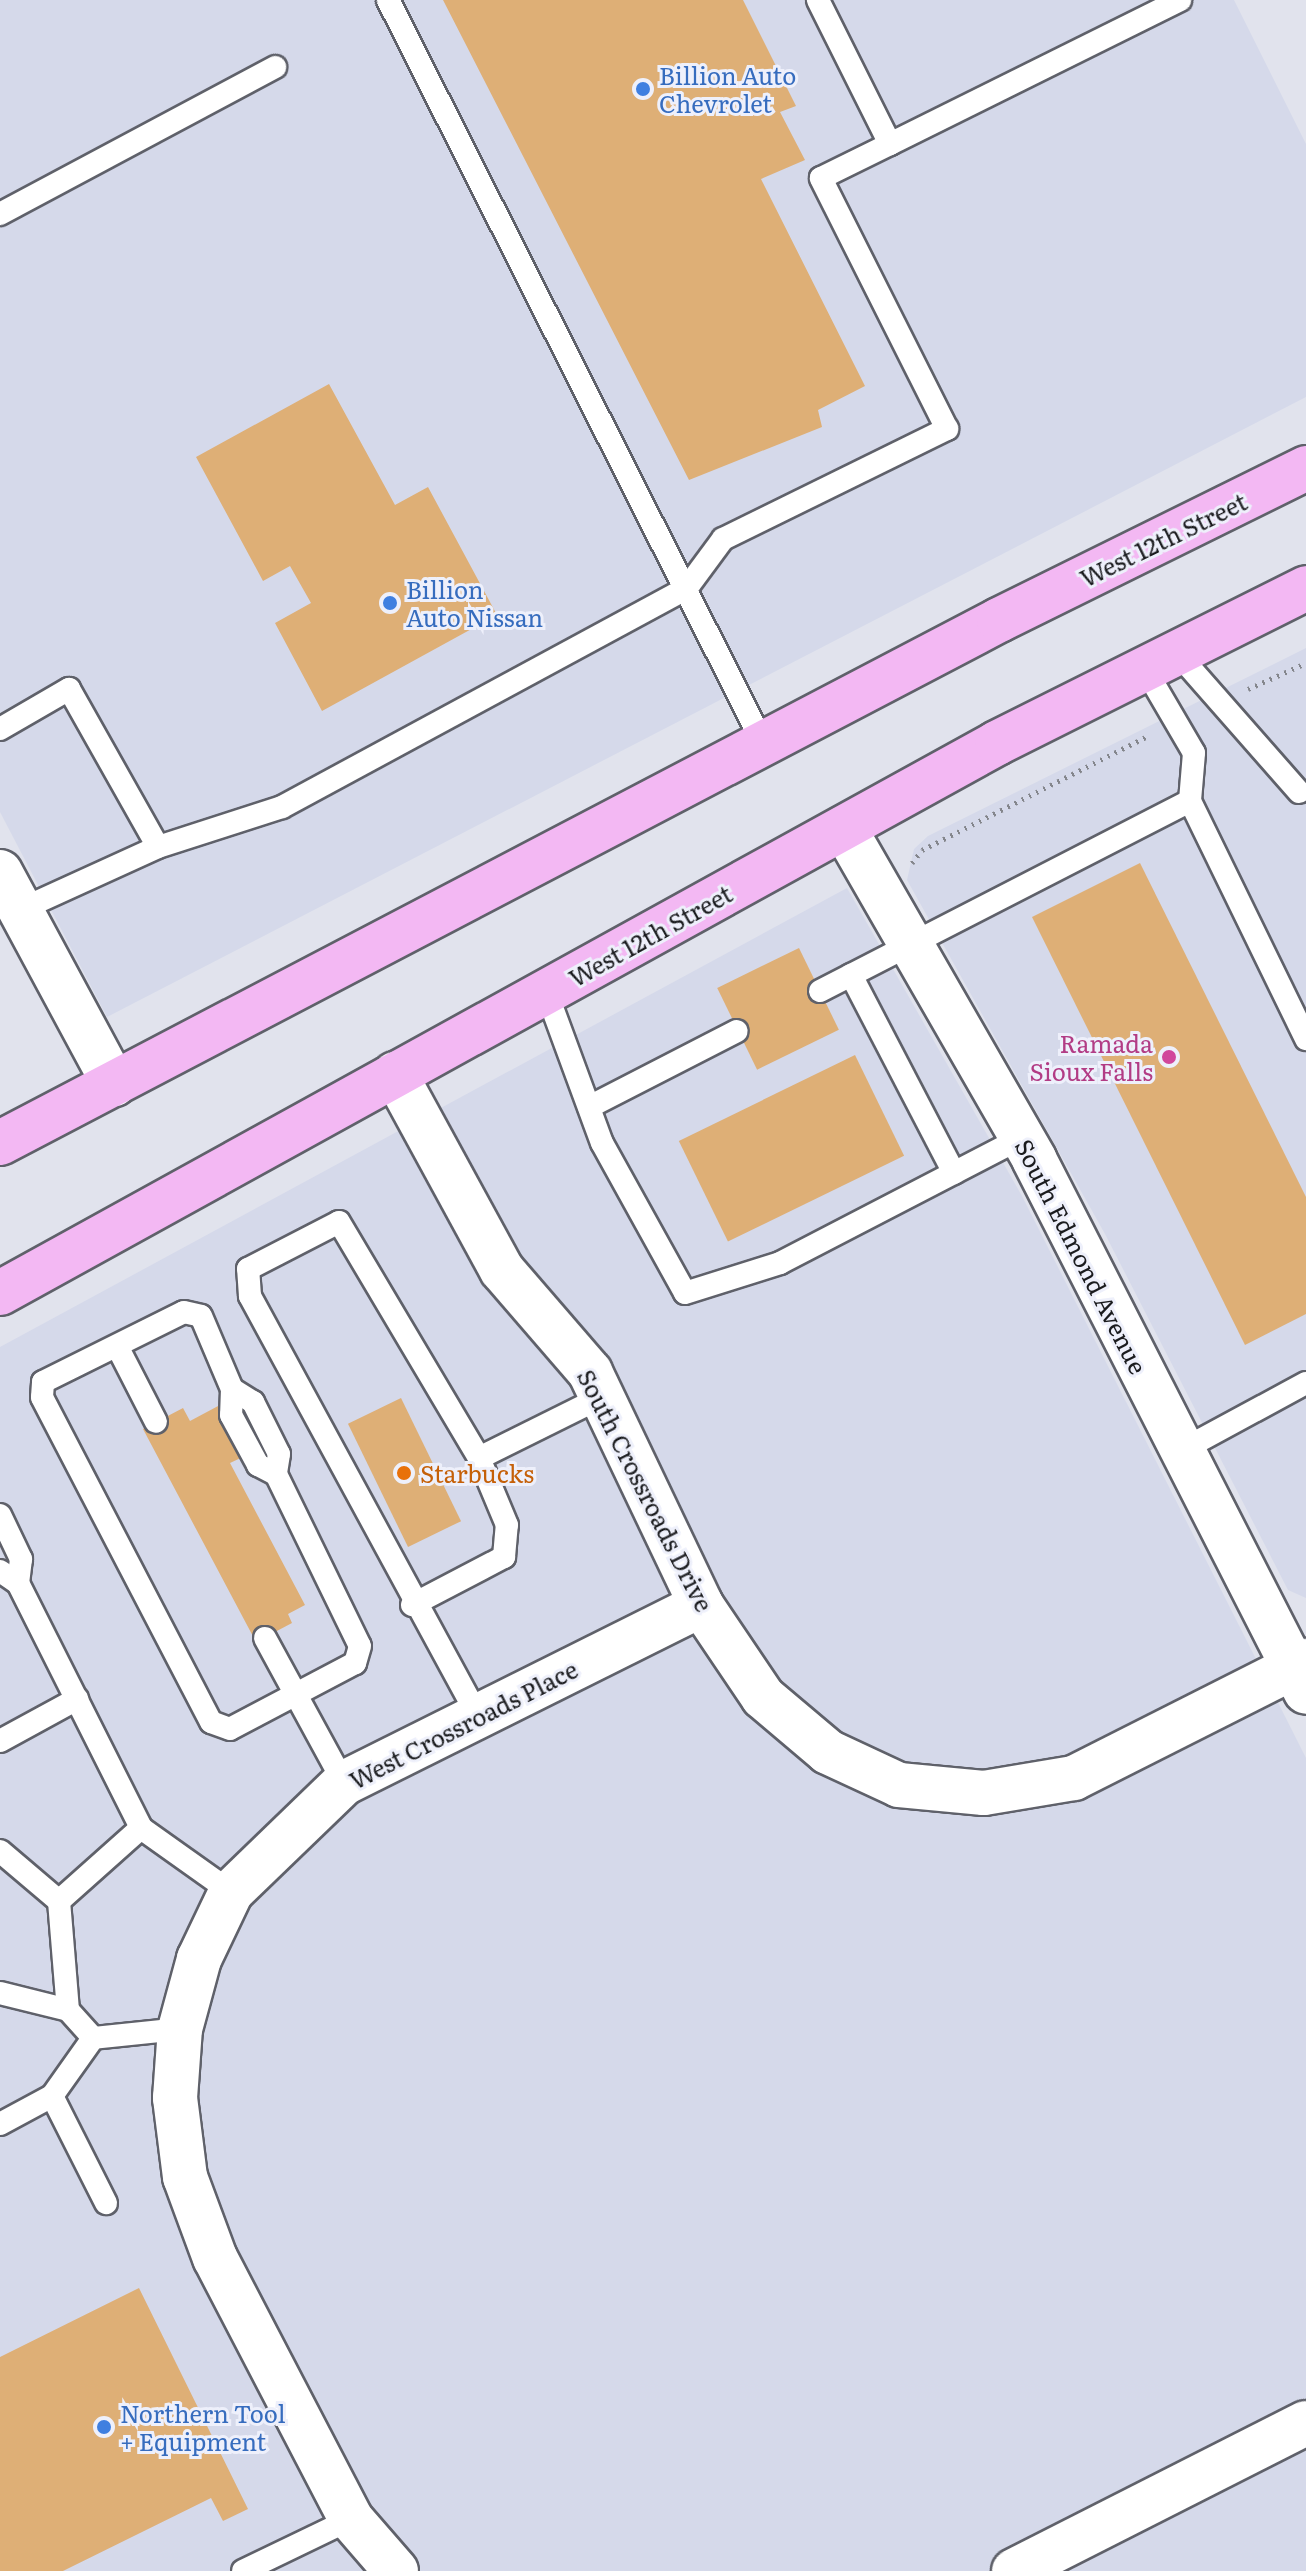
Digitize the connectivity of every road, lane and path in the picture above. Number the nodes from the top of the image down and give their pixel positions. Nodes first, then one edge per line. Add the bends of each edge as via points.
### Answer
1 (388, 0) edge
2 (818, 0) edge
3 (1180, 0) edge
4 (275, 67) dead end
5 (890, 144) junction
6 (0, 214) edge
7 (1306, 468) edge
8 (1306, 588) edge
9 (686, 589) junction
10 (1161, 661) junction
11 (1306, 663) edge
12 (1220, 702) junction
13 (1174, 723) junction
14 (0, 729) edge
15 (764, 745) junction
16 (1299, 792) dead end
17 (1190, 801) junction
18 (844, 828) junction
19 (158, 847) junction
20 (912, 864) dead end
21 (10, 891) edge
22 (907, 947) junction
23 (851, 975) junction
24 (546, 991) junction
25 (820, 991) dead end
26 (737, 1031) dead end
27 (1306, 1039) edge
28 (395, 1074) junction
29 (114, 1084) junction
30 (589, 1107) junction
31 (1021, 1138) junction
32 (0, 1143) edge
33 (954, 1173) junction
34 (0, 1293) edge
35 (117, 1346) junction
36 (1306, 1383) edge
37 (602, 1397) junction
38 (156, 1422) dead end
39 (1182, 1450) junction
40 (479, 1458) junction
41 (0, 1515) edge
42 (9, 1577) edge
43 (412, 1605) junction
44 (701, 1605) junction
45 (265, 1638) dead end
46 (1302, 1673) edge
47 (296, 1695) junction
48 (77, 1699) junction
49 (478, 1716) junction
50 (0, 1741) edge
51 (344, 1783) junction
52 (141, 1828) junction
53 (0, 1851) edge
54 (231, 1892) junction
55 (59, 1901) junction
56 (0, 1993) edge
57 (68, 2010) junction
58 (180, 2029) junction
59 (93, 2038) junction
60 (52, 2096) junction
61 (0, 2124) edge
62 (106, 2203) dead end
63 (1306, 2423) edge
64 (351, 2519) junction
65 (243, 2571) edge
66 (396, 2571) edge
67 (1014, 2571) edge

1 - 9 lane
2 - 5 lane
3 - 5 lane
4 - 6 lane
5 - 9 lane via 821,178 947,429 723,539
7 - 15 main road, West 12th Street
8 - 10 main road, West 12th Street
9 - 15 lane
9 - 19 lane via 282,807
10 - 12 lane
10 - 13 lane
10 - 18 main road, West 12th Street
11 - 12 path
12 - 16 lane
13 - 17 lane via 1194,753
13 - 20 path via 922,850
14 - 19 lane via 69,689
15 - 29 main road, West 12th Street
17 - 22 lane
17 - 27 lane
18 - 22 street, South Edmond Avenue
18 - 24 main road, West 12th Street
19 - 21 lane
21 - 29 street
22 - 23 lane
22 - 31 street, South Edmond Avenue
23 - 25 lane
23 - 33 lane
24 - 28 main road, West 12th Street
24 - 30 lane
26 - 30 lane
28 - 34 main road, West 12th Street
28 - 37 street, South Crossroads Drive via 502,1270 590,1372
29 - 32 main road, West 12th Street
30 - 33 lane via 685,1293 780,1263
31 - 33 lane
31 - 39 street, South Edmond Avenue
35 - 38 lane
35 - 47 lane via 184,1312 201,1316 232,1389 231,1415 258,1465 276,1474 360,1646 355,1663
35 - 47 lane via 43,1382 42,1397 211,1722 230,1729
36 - 39 lane
37 - 40 lane
37 - 44 street, South Crossroads Drive
39 - 46 street, South Edmond Avenue
40 - 43 lane via 507,1525 504,1557
40 - 43 lane via 339,1222 248,1269 250,1296
41 - 42 lane via 21,1559
42 - 48 lane
43 - 49 lane
44 - 46 street, South Crossroads Drive via 763,1697 828,1752 899,1785 984,1793 1074,1778
44 - 49 street, West Crossroads Place
45 - 47 lane
47 - 51 lane
48 - 50 lane
48 - 52 lane
49 - 51 street, West Crossroads Place
51 - 54 street, West Crossroads Place
52 - 54 lane
52 - 55 lane
53 - 55 lane
54 - 58 street, West Crossroads Place via 199,1959
55 - 57 lane
56 - 57 lane
57 - 59 lane
58 - 59 lane
58 - 64 street, West Crossroads Place via 175,2098 185,2177 215,2258
59 - 60 lane
60 - 61 lane
60 - 62 lane
63 - 67 street
64 - 65 lane
64 - 66 street, West Crossroads Place

